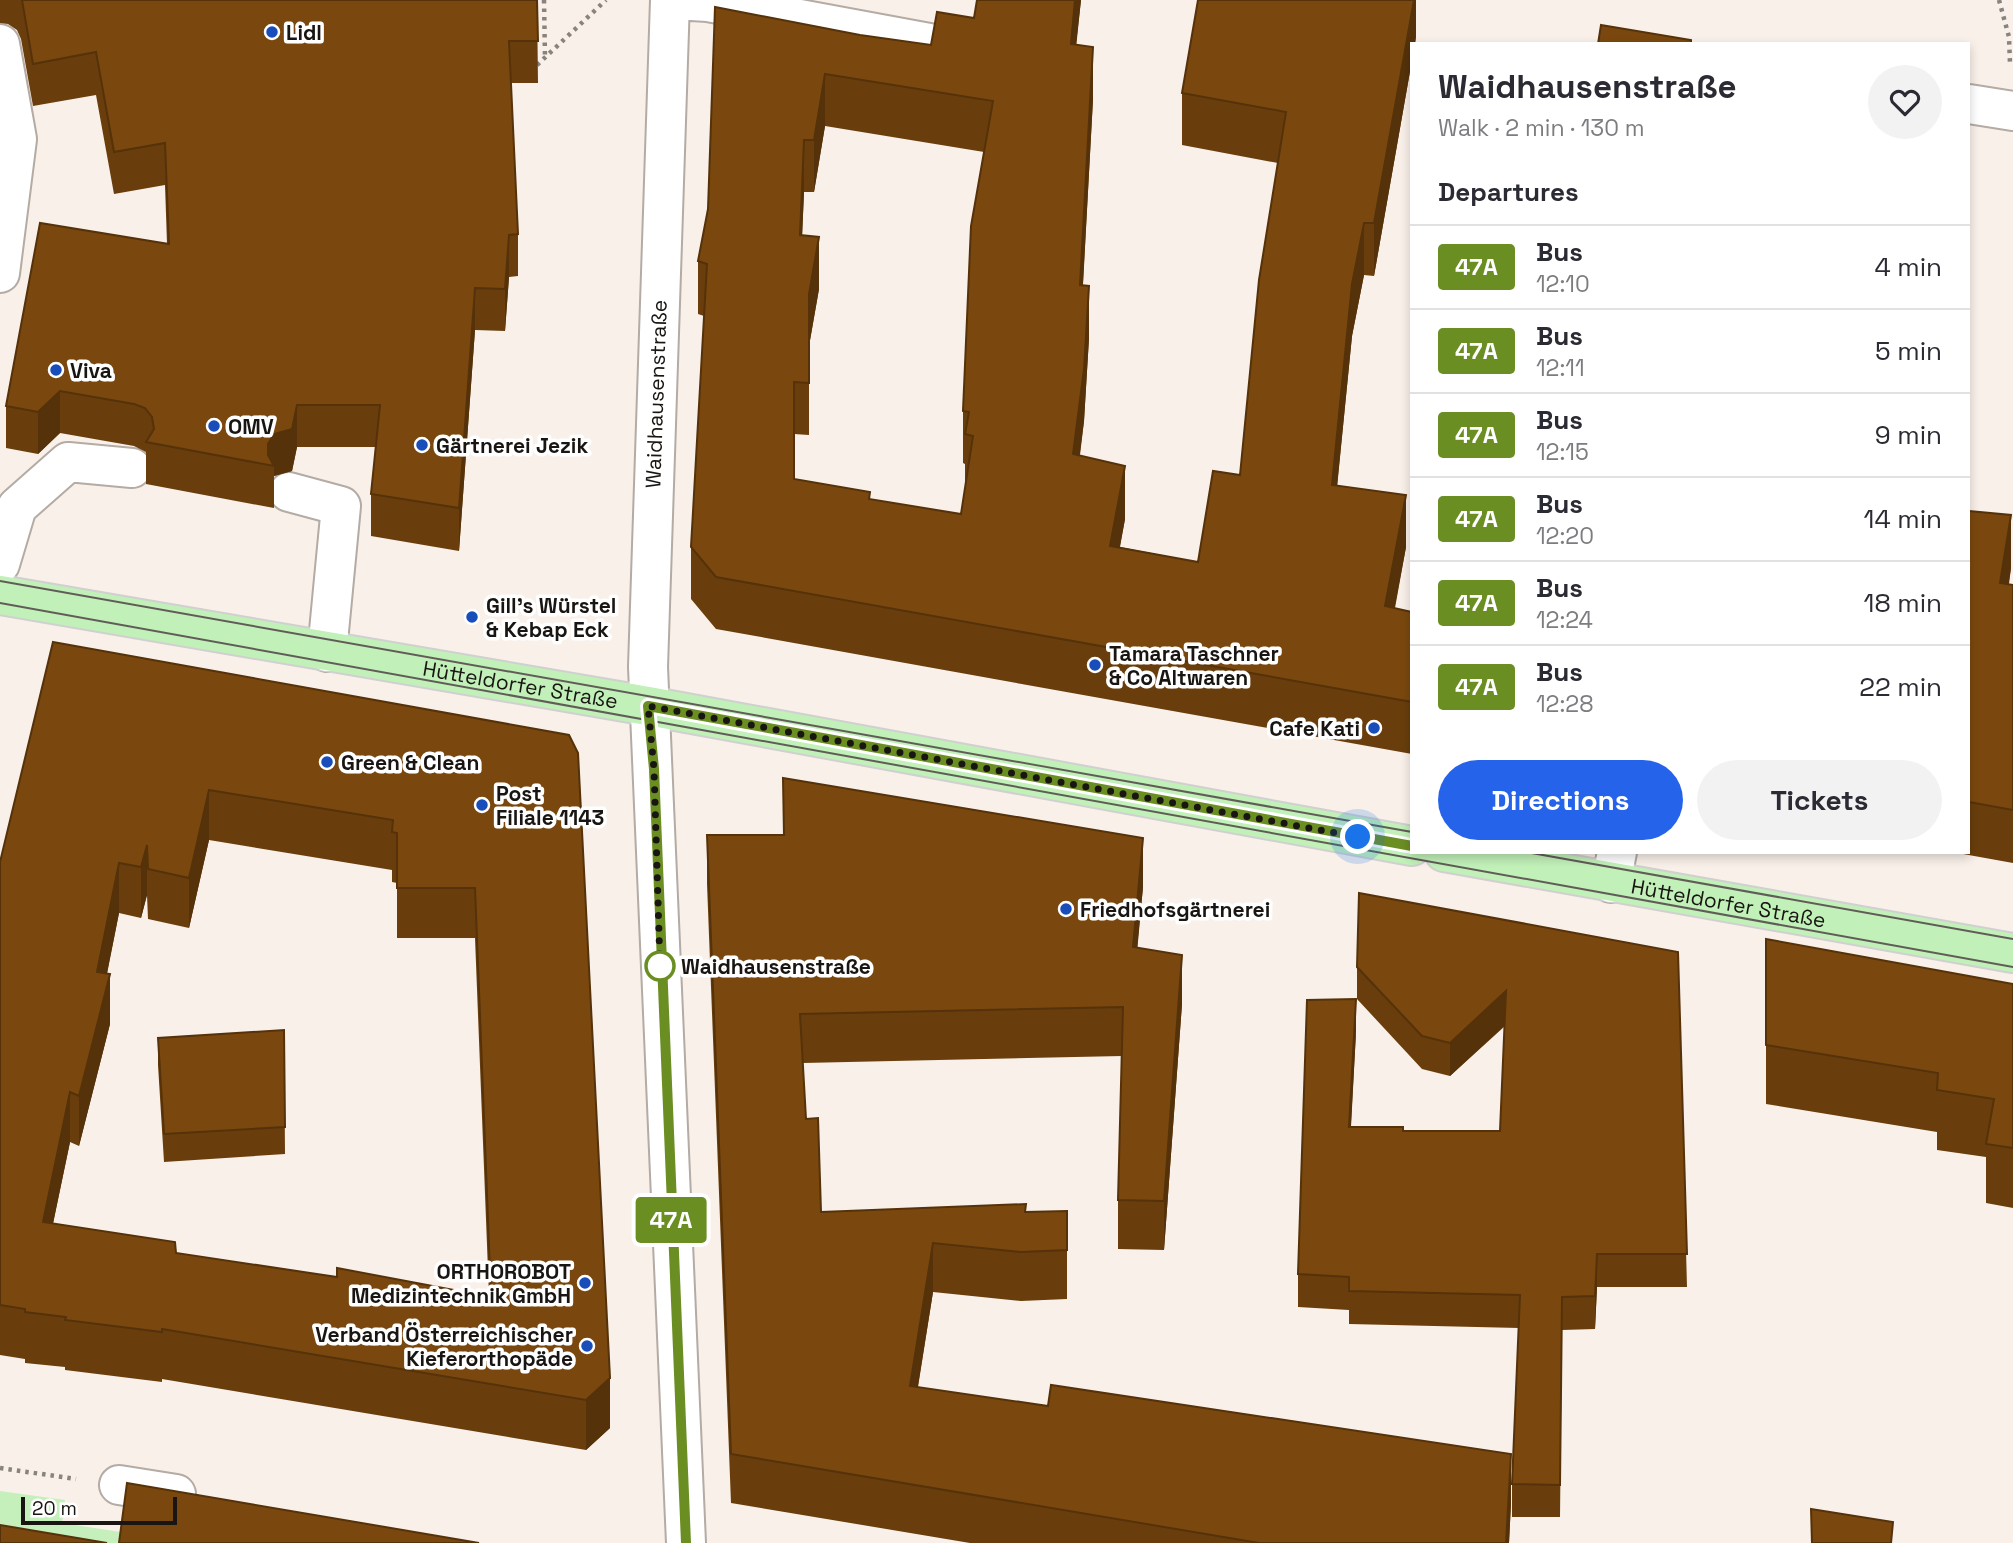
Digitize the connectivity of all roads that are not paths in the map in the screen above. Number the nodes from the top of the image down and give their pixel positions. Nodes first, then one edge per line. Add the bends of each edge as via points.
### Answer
1 (672, 0) edge
2 (929, 43) edge
3 (0, 44) edge
4 (2012, 94) edge
5 (1970, 104) edge
6 (0, 273) edge
7 (132, 468) dead end
8 (289, 492) dead end
9 (0, 564) edge
10 (0, 595) edge
11 (327, 652) junction
12 (648, 706) junction
13 (1410, 846) edge
14 (1467, 854) edge
15 (1614, 867) edge
16 (2013, 953) edge
17 (119, 1485) road end
18 (213, 1500) edge
19 (686, 1543) edge

1 - 2 street via 708,2
1 - 12 street, Waidhausenstraße
3 - 6 street via 17,139
4 - 5 street
7 - 9 street via 68,461 18,507
8 - 11 street via 341,506
10 - 11 main road, Hütteldorfer Straße
11 - 12 main road, Hütteldorfer Straße
12 - 13 main road, Hütteldorfer Straße
12 - 19 street, Waidhausenstraße
14 - 15 main road, Hütteldorfer Straße
15 - 16 main road, Hütteldorfer Straße
17 - 18 street

